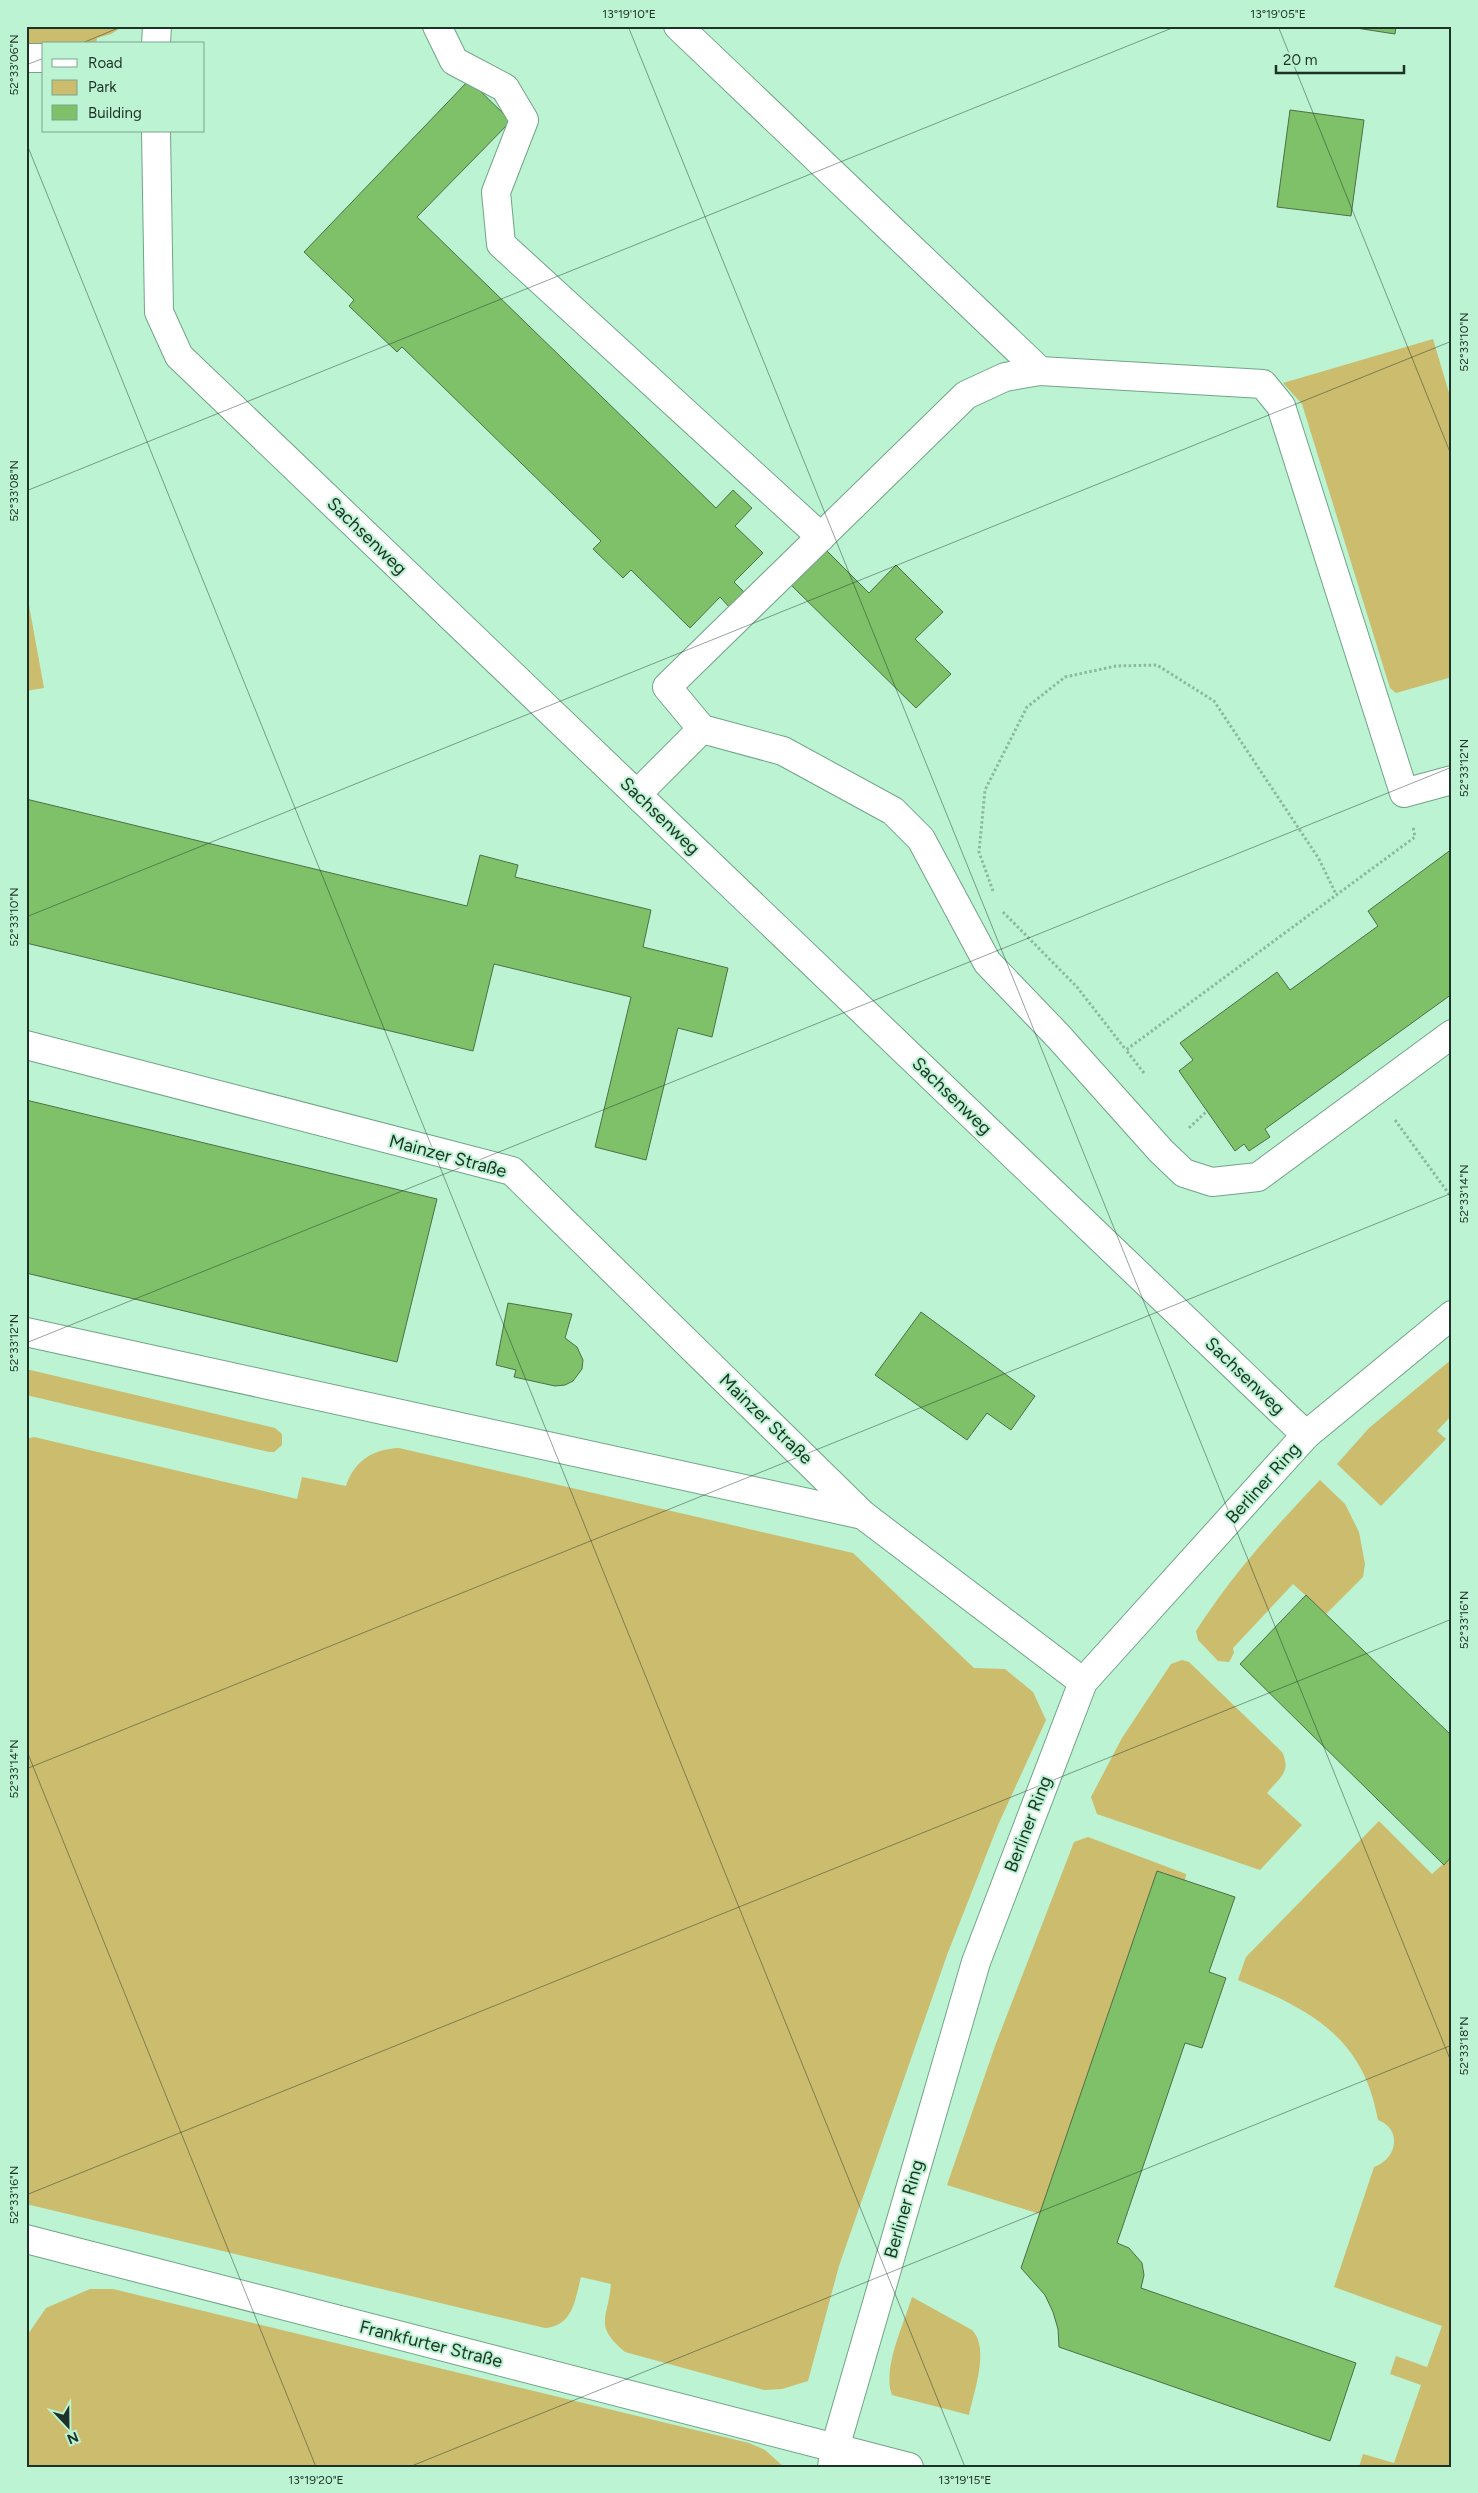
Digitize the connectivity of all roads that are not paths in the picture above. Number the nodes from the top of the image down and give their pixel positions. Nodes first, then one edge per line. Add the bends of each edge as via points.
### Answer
1 (156, 26) edge
2 (437, 26) edge
3 (678, 26) edge
4 (156, 42) edge
5 (26, 58) edge
6 (42, 58) edge
7 (156, 132) edge
8 (1040, 371) junction
9 (821, 538) junction
10 (702, 729) junction
11 (1452, 780) edge
12 (637, 794) junction
13 (1452, 1034) edge
14 (26, 1045) edge
15 (1452, 1315) edge
16 (26, 1332) edge
17 (1306, 1435) junction
18 (863, 1515) junction
19 (1083, 1682) junction
20 (26, 2239) edge
21 (833, 2457) edge
22 (909, 2467) edge

1 - 4 lane
2 - 9 lane via 454,61 505,88 524,120 496,192 501,244
3 - 8 lane
5 - 6 lane
7 - 12 lane, Sachsenweg via 159,312 179,356
8 - 9 lane via 1006,377 966,395
8 - 11 lane via 1263,384 1281,406 1404,793
9 - 10 lane via 667,687
10 - 12 lane
10 - 13 lane via 783,750 893,811 921,839 987,962 1184,1173 1212,1182 1258,1178
12 - 17 lane, Sachsenweg
14 - 18 lane, Mainzer Straße via 512,1171
15 - 17 lane, Berliner Ring
16 - 18 lane, Mainzer Straße
17 - 19 lane, Berliner Ring
18 - 19 lane, Mainzer Straße
19 - 21 lane, Berliner Ring via 976,1962
20 - 21 lane, Frankfurter Straße
21 - 22 lane, Frankfurter Straße

